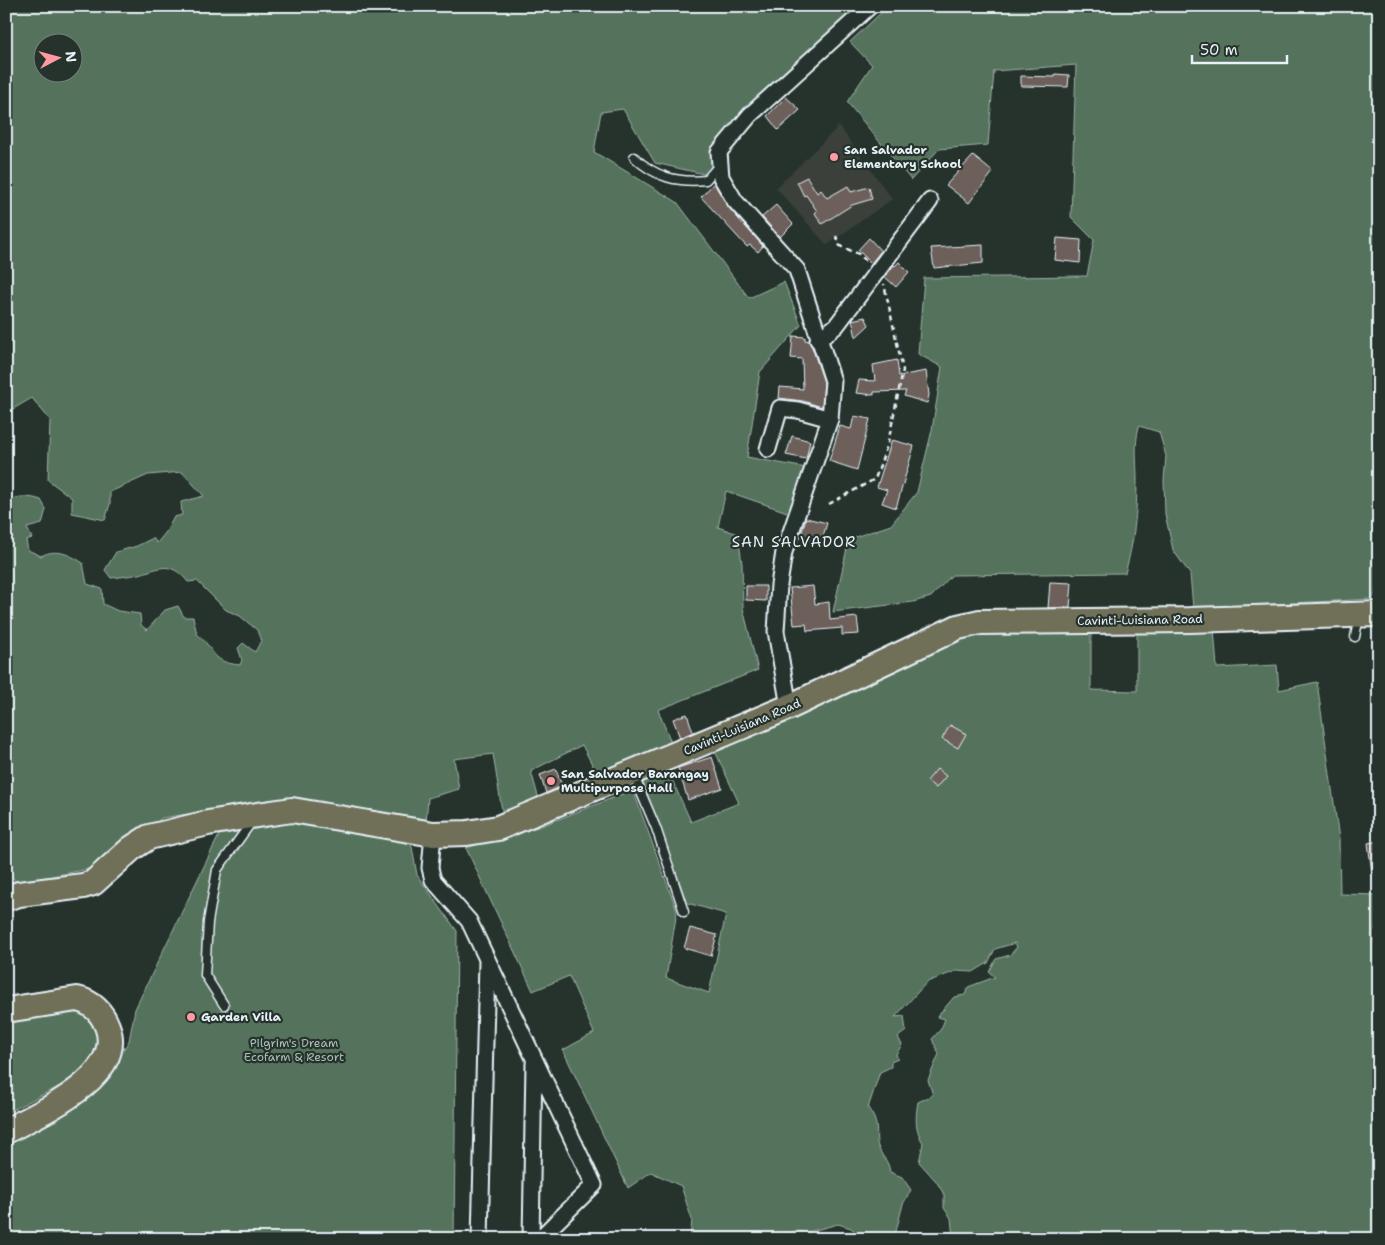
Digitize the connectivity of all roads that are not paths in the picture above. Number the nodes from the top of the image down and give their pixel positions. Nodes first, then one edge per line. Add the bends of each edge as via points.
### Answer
1 (870, 6) edge
2 (634, 157) dead end
3 (720, 164) junction
4 (930, 201) dead end
5 (818, 340) junction
6 (830, 419) junction
7 (768, 449) dead end
8 (1364, 622) edge
9 (789, 707) junction
10 (633, 774) junction
11 (257, 815) junction
12 (434, 834) junction
13 (6, 898) edge
14 (684, 912) dead end
15 (487, 958) junction
16 (224, 1005) dead end
17 (6, 1010) edge
18 (534, 1059) junction
19 (6, 1131) edge
20 (480, 1239) edge
21 (531, 1239) edge
22 (539, 1239) edge

1 - 3 street via 750,115 719,152
2 - 3 lane via 647,170 665,178 701,181 709,179
3 - 5 street via 721,177 735,202 797,270
4 - 5 street via 836,326
5 - 6 street via 832,381
6 - 7 street via 780,408
6 - 9 street via 784,552 779,585 776,631
8 - 9 main road, Cavinti-Luisiana Road via 980,622 958,627
9 - 10 main road, Cavinti-Luisiana Road
10 - 12 main road, Cavinti-Luisiana Road via 498,828
10 - 14 lane via 656,828
11 - 12 main road, Cavinti-Luisiana Road via 292,810
11 - 13 main road, Cavinti-Luisiana Road via 149,838 132,848 93,883
11 - 16 lane via 217,870 208,922 205,975
12 - 15 street via 430,873 469,921
15 - 18 street
15 - 20 street
17 - 19 main road via 78,999 86,1001 98,1010 110,1033 110,1045 95,1076 76,1091
18 - 21 street
18 - 22 street via 594,1185

